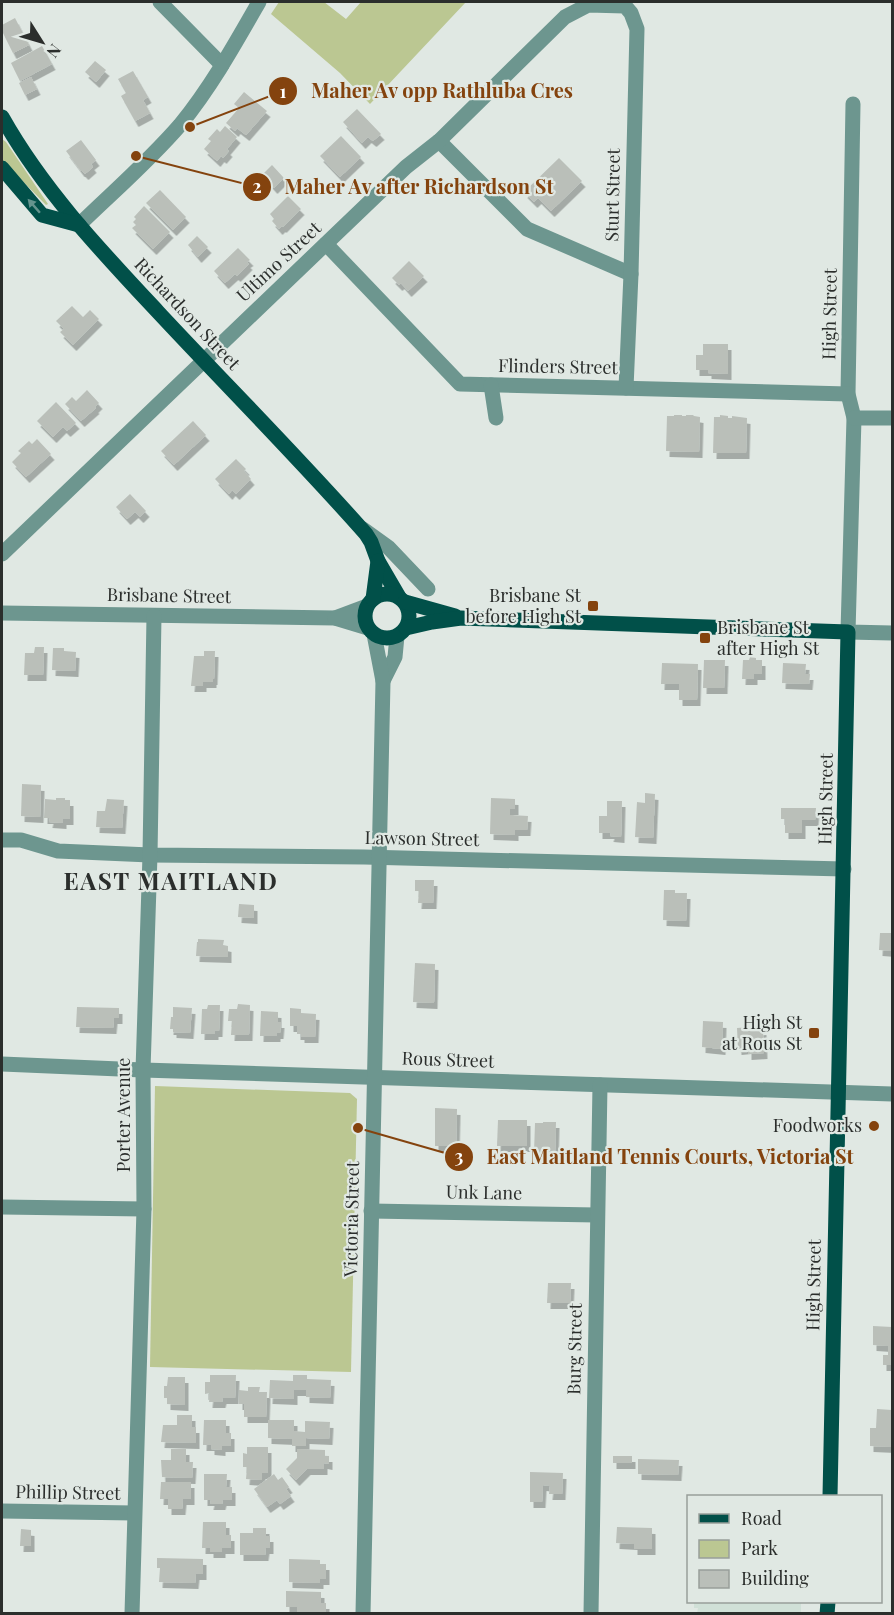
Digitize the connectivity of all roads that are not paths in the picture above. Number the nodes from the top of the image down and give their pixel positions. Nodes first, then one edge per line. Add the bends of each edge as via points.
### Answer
1 (160, 2) edge
2 (259, 2) edge
3 (625, 6) joint
4 (222, 65) junction
5 (853, 104) dead end
6 (2, 117) edge
7 (6, 132) edge
8 (439, 141) junction
9 (2, 168) edge
10 (79, 225) junction
11 (326, 244) junction
12 (631, 274) junction
13 (203, 360) junction
14 (491, 385) junction
15 (626, 388) junction
16 (848, 394) junction
17 (496, 418) dead end
18 (854, 418) junction
19 (892, 418) edge
20 (358, 525) junction
21 (2, 554) edge
22 (378, 561) junction
23 (428, 589) dead end
24 (402, 600) junction
25 (370, 602) junction
26 (2, 613) edge
27 (154, 616) junction
28 (335, 618) junction
29 (461, 618) junction
30 (371, 632) junction
31 (401, 632) junction
32 (848, 632) junction
33 (892, 633) edge
34 (383, 681) junction
35 (2, 840) edge
36 (150, 855) junction
37 (379, 857) junction
38 (844, 869) junction
39 (2, 1064) edge
40 (143, 1070) junction
41 (374, 1077) junction
42 (600, 1085) junction
43 (837, 1093) junction
44 (892, 1094) edge
45 (2, 1207) edge
46 (144, 1209) junction
47 (371, 1211) junction
48 (597, 1215) junction
49 (830, 1495) edge
50 (2, 1511) edge
51 (134, 1513) junction
52 (132, 1614) edge
53 (363, 1614) edge
54 (591, 1614) edge

1 - 4 street
2 - 4 street
3 - 8 street, Ultimo Street via 588,5 566,17
3 - 12 street, Sturt Street via 637,29
4 - 10 street via 161,146
5 - 16 street, High Street
6 - 7 main road, Richardson Street
7 - 10 main road, Richardson Street
8 - 11 street, Ultimo Street via 406,167
8 - 12 street via 527,229
10 -> 9 main road via 42,215
10 - 13 main road, Richardson Street
11 - 13 street, Ultimo Street
11 - 14 street, Flinders Street via 460,384
12 - 15 street, Sturt Street
13 - 20 main road, Richardson Street
13 - 21 street, Ultimo Street
14 - 15 street, Flinders Street
14 - 17 street
15 - 16 street, Flinders Street
16 - 18 street, High Street
18 - 19 street
18 - 32 street, High Street
20 - 22 main road, Richardson Street via 371,542
20 - 23 street, Richardson Street via 388,547
22 - 24 main road, Richardson Street
22 - 25 main road
24 - 25 main road via 386,594
24 - 29 main road
24 - 31 main road via 410,615
25 - 28 street, Brisbane Street
25 - 30 main road via 365,621
26 - 27 street, Brisbane Street
27 - 28 street, Brisbane Street
27 - 36 street, Porter Avenue
28 - 30 street, Brisbane Street
29 - 31 main road
29 - 32 main road
30 - 31 main road via 385,638
30 - 34 street, Victoria Street
31 - 34 street, Victoria Street
32 - 33 street
32 - 38 main road, High Street
34 - 37 street, Victoria Street
35 - 36 street, Lawson Street via 21,840 58,851
36 - 37 street, Lawson Street
36 - 40 street, Porter Avenue
37 - 38 street, Lawson Street
37 - 41 street, Victoria Street
38 - 43 main road, High Street
39 - 40 street, Rous Street
40 - 41 street, Rous Street
40 - 46 street, Porter Avenue
41 - 42 street, Rous Street
41 - 47 street, Victoria Street
42 - 43 street, Rous Street
42 - 48 street, Burg Street
43 - 44 street, Rous Street
43 - 49 main road, High Street
45 - 46 street
46 - 51 street, Porter Avenue
47 - 48 street, Unk Lane
47 - 53 street, Victoria Street
48 - 54 street, Burg Street
50 - 51 street, Phillip Street
51 - 52 street, Porter Avenue

